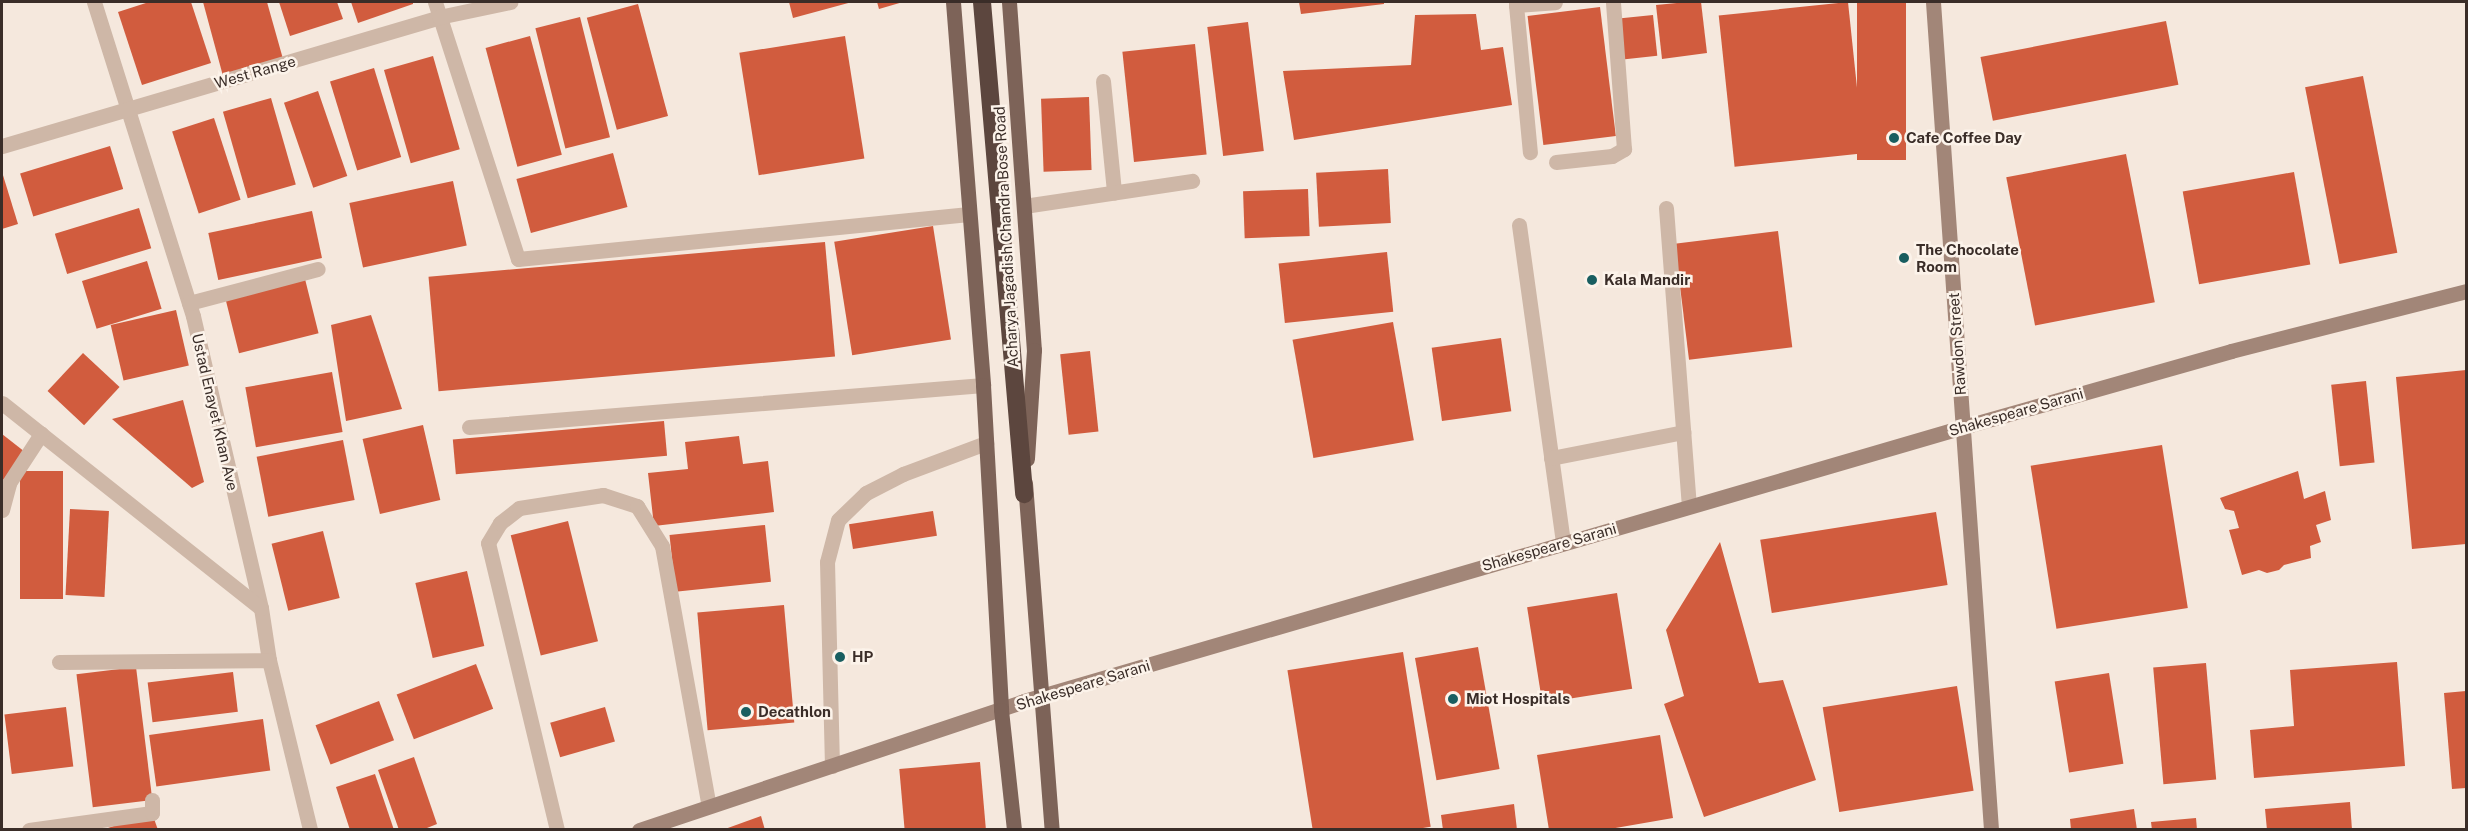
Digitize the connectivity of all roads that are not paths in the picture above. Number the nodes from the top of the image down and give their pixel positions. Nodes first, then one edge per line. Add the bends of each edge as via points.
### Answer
1 (94, 2) edge
2 (435, 2) edge
3 (510, 2) edge
4 (953, 2) edge
5 (982, 2) edge
6 (1009, 2) edge
7 (1555, 2) edge
8 (1612, 2) edge
9 (1933, 2) edge
10 (1516, 3) edge
11 (439, 18) junction
12 (1103, 81) dead end
13 (130, 109) junction
14 (2, 146) edge
15 (1530, 152) dead end
16 (1556, 162) dead end
17 (1192, 181) dead end
18 (1114, 192) junction
19 (1024, 206) junction
20 (1666, 208) dead end
21 (969, 214) junction
22 (1519, 225) dead end
23 (318, 269) dead end
24 (2466, 291) edge
25 (189, 303) junction
26 (983, 385) junction
27 (2, 403) edge
28 (469, 427) dead end
29 (1963, 427) junction
30 (1683, 432) junction
31 (41, 434) junction
32 (986, 443) junction
33 (1551, 458) junction
34 (1024, 494) junction
35 (1689, 506) junction
36 (2, 510) edge
37 (1563, 543) junction
38 (261, 608) junction
39 (269, 660) junction
40 (59, 662) dead end
41 (1041, 696) junction
42 (1002, 710) junction
43 (832, 766) junction
44 (152, 800) dead end
45 (709, 807) junction
46 (29, 830) edge
47 (310, 830) edge
48 (557, 830) edge
49 (639, 830) edge
50 (1014, 830) edge
51 (1052, 830) edge
52 (1990, 830) edge

1 - 13 street, Ustad Enayet Khan Ave
2 - 11 street
3 - 11 street, West Range
4 - 21 main road, Acharya Jagadish Chandra Bose Road
5 - 34 highway
6 - 19 main road, Acharya Jagadish Chandra Bose Road
7 - 10 street
8 - 16 street via 1624,149 1612,156
9 - 29 main road, Rawdon Street
10 - 15 street
11 - 13 street, West Range
11 - 21 street via 518,259
12 - 18 street
13 - 14 street, West Range
13 - 25 street, Ustad Enayet Khan Ave
17 - 18 street
18 - 19 street
19 - 34 main road, Acharya Jagadish Chandra Bose Road via 1034,350
20 - 30 street
21 - 26 main road, Acharya Jagadish Chandra Bose Road
22 - 33 street
23 - 25 street
24 - 29 main road, Shakespeare Sarani via 2231,351
25 - 38 street, Ustad Enayet Khan Ave
26 - 28 street
26 - 32 main road, Acharya Jagadish Chandra Bose Road
27 - 31 street
29 - 35 main road, Shakespeare Sarani
29 - 52 main road, Rawdon Street
30 - 33 street
30 - 35 street
31 - 36 street via 9,483
31 - 38 street
32 - 42 main road, Acharya Jagadish Chandra Bose Road
32 - 43 street via 903,474 866,493 838,520 827,562
33 - 37 street
34 - 41 main road, Acharya Jagadish Chandra Bose Road
35 - 37 main road, Shakespeare Sarani
37 - 41 main road, Shakespeare Sarani
38 - 39 street, Ustad Enayet Khan Ave
39 - 40 street
39 - 47 street, Ustad Enayet Khan Ave
41 - 42 main road, Shakespeare Sarani
41 - 51 main road, Acharya Jagadish Chandra Bose Road
42 - 43 main road, Shakespeare Sarani
42 - 50 main road, Acharya Jagadish Chandra Bose Road
43 - 45 main road, Shakespeare Sarani
44 - 46 street via 152,813
45 - 48 street via 662,546 637,506 603,495 519,508 501,523 488,543
45 - 49 main road, Shakespeare Sarani

